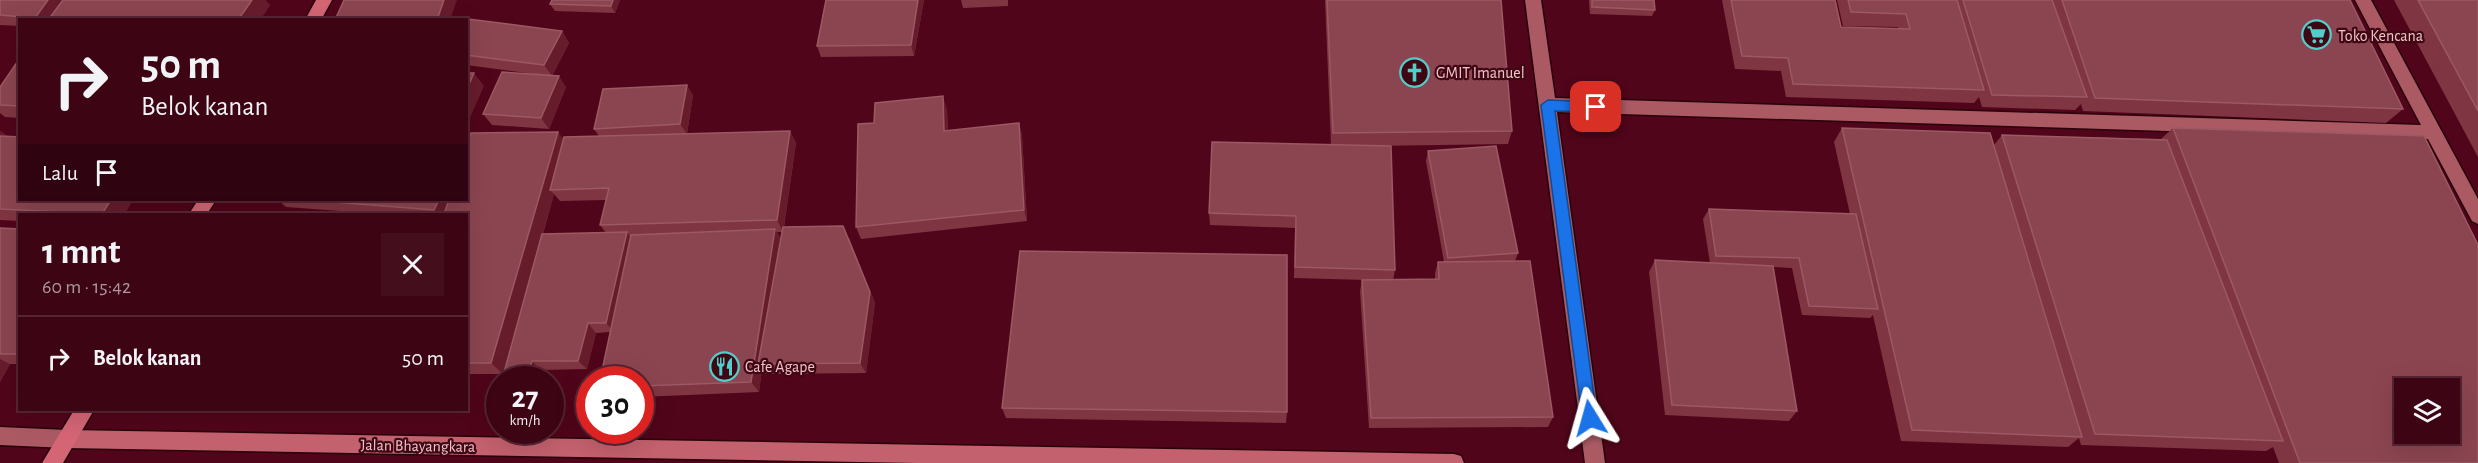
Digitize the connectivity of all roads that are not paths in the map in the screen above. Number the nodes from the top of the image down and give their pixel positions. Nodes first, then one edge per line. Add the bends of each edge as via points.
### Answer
1 (324, 0) edge
2 (1533, 0) edge
3 (2363, 0) edge
4 (314, 18) edge
5 (1548, 105) junction
6 (2433, 132) junction
7 (2478, 216) edge
8 (83, 411) edge
9 (0, 436) edge
10 (67, 439) junction
11 (52, 463) edge
12 (1454, 463) edge
13 (1596, 463) edge

1 - 4 highway
2 - 5 street
3 - 6 street
5 - 6 street
5 - 13 street
6 - 7 street
8 - 10 highway
9 - 10 street
10 - 11 highway
10 - 12 main road, Jalan Bhayangkara

